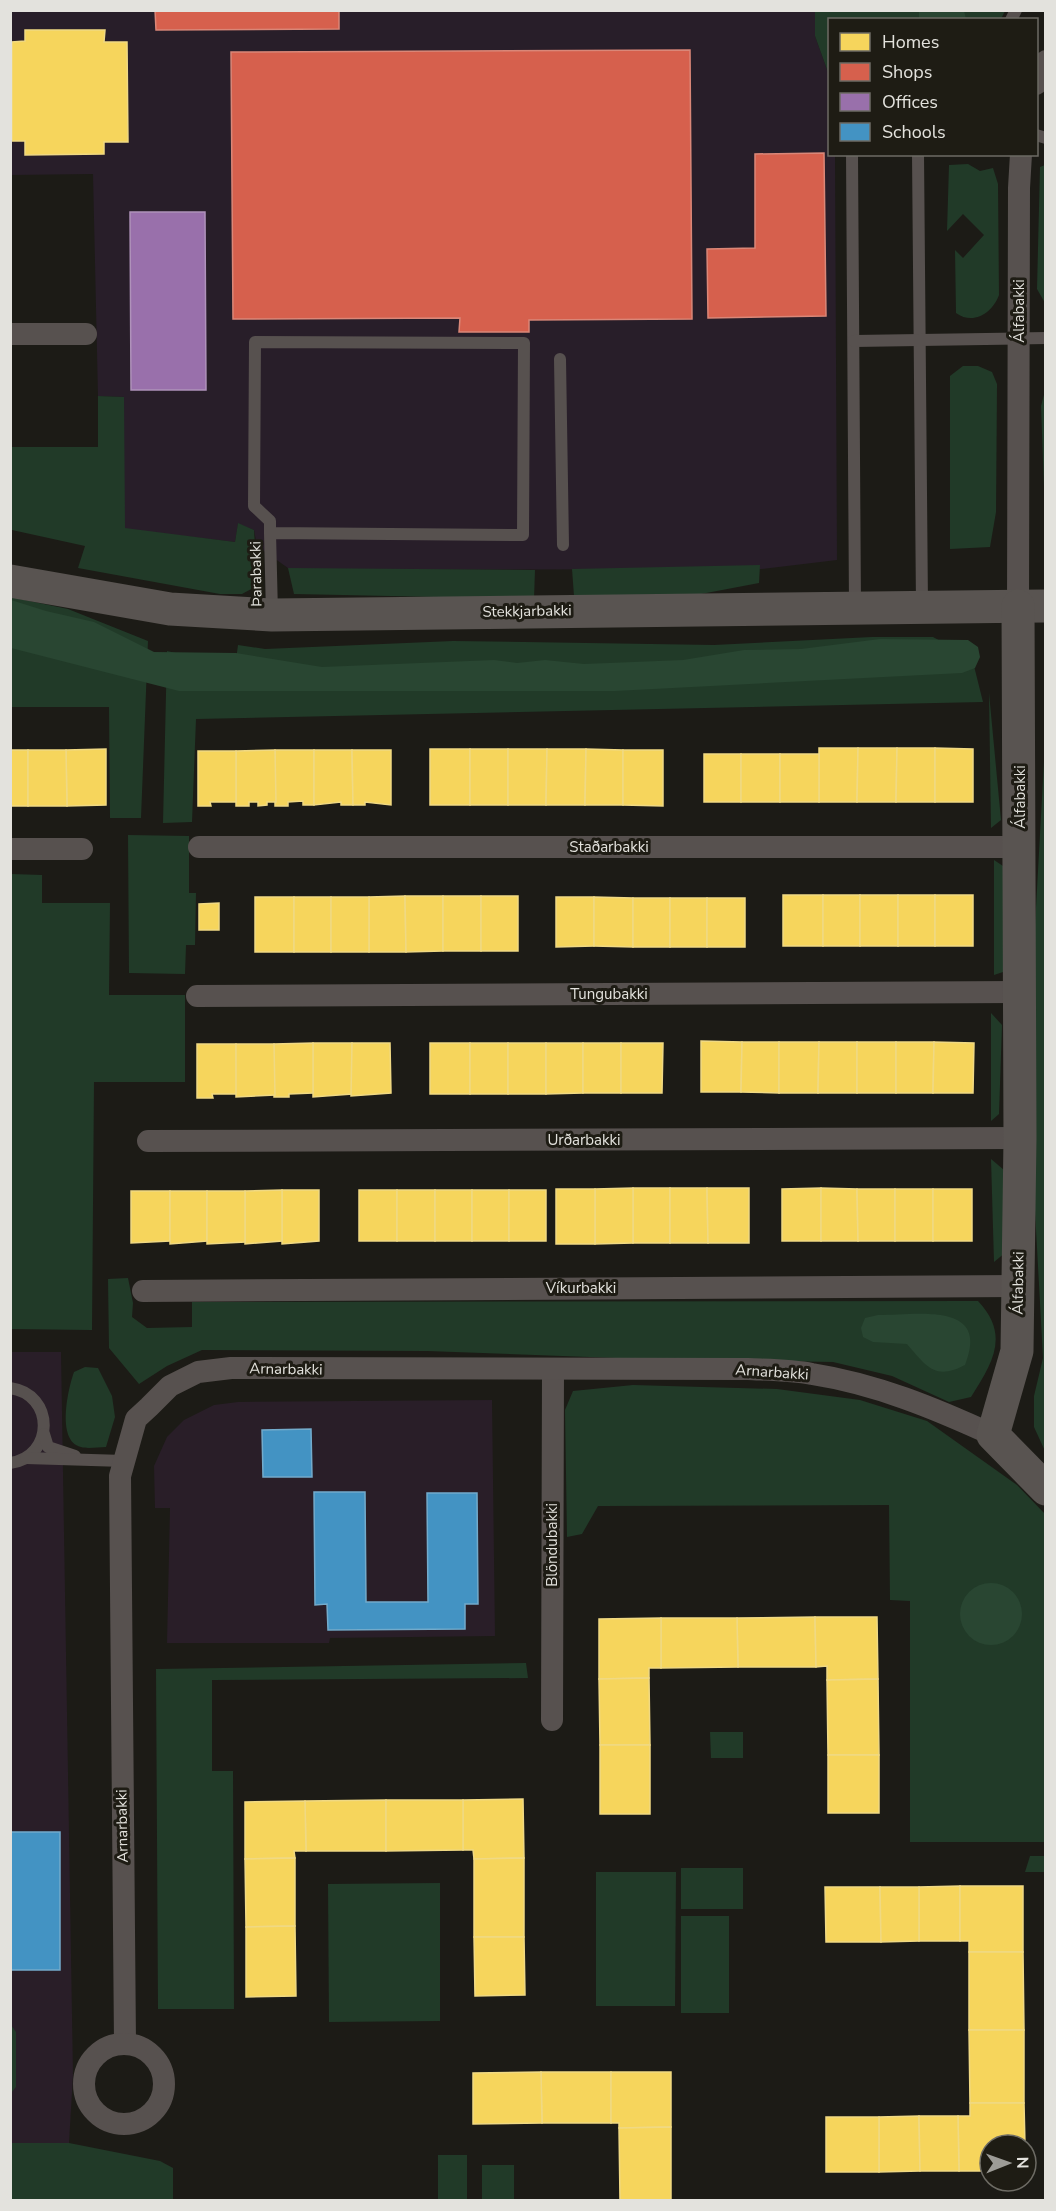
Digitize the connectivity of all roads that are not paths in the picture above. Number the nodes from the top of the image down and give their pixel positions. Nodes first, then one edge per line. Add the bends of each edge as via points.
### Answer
1 (1046, 61) edge
2 (1038, 79) edge
3 (852, 156) edge
4 (918, 156) edge
5 (1021, 156) edge
6 (10, 334) edge
7 (86, 334) dead end
8 (1019, 338) junction
9 (1046, 338) edge
10 (920, 340) junction
11 (854, 341) junction
12 (560, 359) dead end
13 (270, 533) junction
14 (563, 545) dead end
15 (10, 581) edge
16 (922, 606) junction
17 (1032, 606) edge
18 (855, 607) junction
19 (272, 615) junction
20 (199, 847) dead end
21 (1020, 847) junction
22 (10, 849) edge
23 (82, 849) dead end
24 (1020, 992) junction
25 (197, 996) dead end
26 (1020, 1138) junction
27 (148, 1141) dead end
28 (1018, 1286) junction
29 (143, 1291) dead end
30 (553, 1370) junction
31 (10, 1388) edge
32 (44, 1434) junction
33 (993, 1435) junction
34 (26, 1458) junction
35 (88, 1461) junction
36 (124, 1461) junction
37 (10, 1463) edge
38 (1046, 1489) edge
39 (552, 1720) dead end
40 (125, 2043) dead end

1 - 2 street
3 - 11 lane
4 - 10 lane
5 - 8 street, Álfabakki
6 - 7 street
8 - 9 lane
8 - 10 lane
8 - 17 street, Álfabakki
10 - 11 lane
10 - 16 lane
11 - 18 lane
12 - 14 lane
13 - 13 lane via 270,521 254,506 255,342 524,343 523,535
13 - 19 lane, Þarabakki
15 - 19 street, Stekkjarbakki via 170,609
16 - 17 street, Stekkjarbakki
16 - 18 street, Stekkjarbakki
17 - 21 street, Álfabakki
18 - 19 street, Stekkjarbakki
20 - 21 street, Staðarbakki
21 - 24 street, Álfabakki
22 - 23 street
24 - 25 street, Tungubakki
24 - 26 street, Álfabakki
26 - 27 street, Urðarbakki
26 - 28 street, Álfabakki
28 - 29 street, Víkurbakki
28 - 33 street, Álfabakki via 1016,1358
30 - 33 street, Arnarbakki via 748,1369 811,1373 871,1386 929,1406
30 - 36 street, Arnarbakki via 231,1368 198,1372 170,1386 136,1419
30 - 39 street, Blöndubakki
31 - 32 lane via 32,1396 45,1420
32 - 34 lane
32 - 35 lane via 48,1447
33 - 38 street, Arnarbakki
34 - 35 lane
34 - 37 lane
35 - 36 lane
36 - 40 street, Arnarbakki via 120,1476

